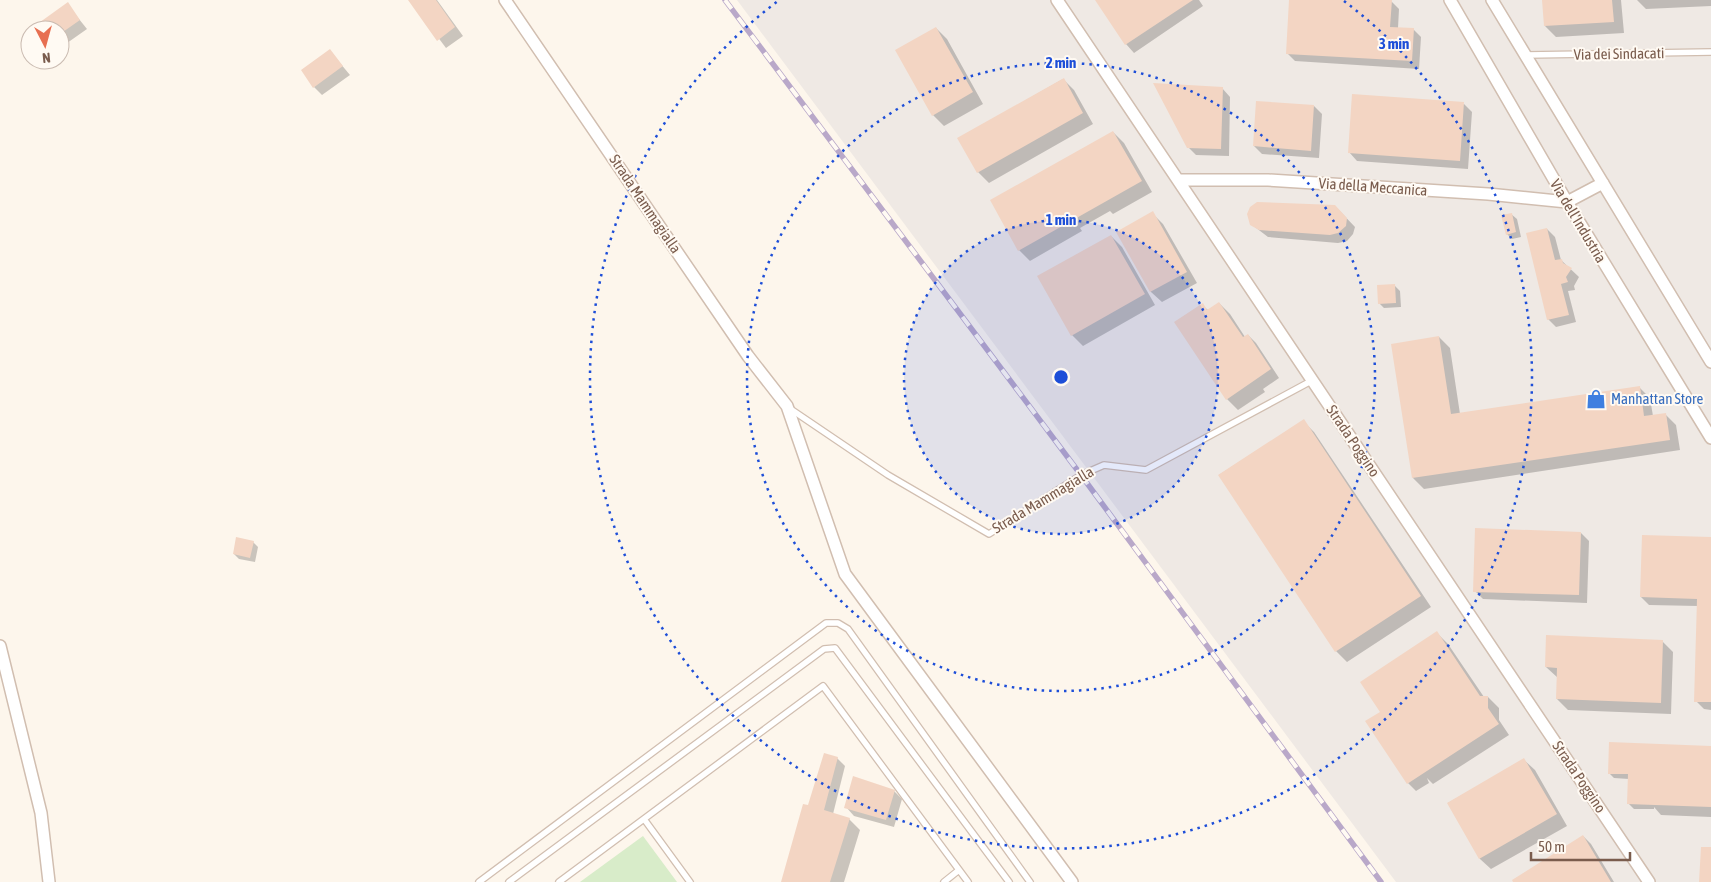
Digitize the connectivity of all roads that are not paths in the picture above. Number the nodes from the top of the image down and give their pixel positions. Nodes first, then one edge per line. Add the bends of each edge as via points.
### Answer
1 (505, 0) edge
2 (1058, 0) edge
3 (1450, 0) edge
4 (1492, 0) edge
5 (1711, 52) edge
6 (1527, 55) junction
7 (1179, 180) junction
8 (1603, 183) junction
9 (1566, 202) junction
10 (1711, 362) edge
11 (1313, 380) junction
12 (787, 406) junction
13 (1711, 438) edge
14 (0, 646) edge
15 (644, 819) junction
16 (959, 870) junction
17 (49, 882) edge
18 (479, 882) edge
19 (509, 882) edge
20 (560, 882) edge
21 (690, 882) edge
22 (944, 882) edge
23 (968, 882) edge
24 (1009, 882) edge
25 (1030, 882) edge
26 (1072, 882) edge
27 (1649, 882) edge

1 - 12 street, Strada Mammagialla via 748,356
2 - 7 street, Strada Poggino
3 - 9 street, Via dell'Industria
4 - 6 street
5 - 6 lane, Via dei Sindacati
6 - 8 street
7 - 9 street, Via della Meccanica via 1268,180
7 - 11 street, Strada Poggino
8 - 9 street
8 - 10 street
9 - 13 street, Via dell'Industria
11 - 12 lane, Strada Mammagialla via 1146,470 1104,465 1081,475 989,534 888,475
11 - 27 street, Strada Poggino
12 - 26 street, Strada Mammagialla via 844,574
14 - 17 street via 41,814
15 - 16 lane via 823,686
15 - 20 lane
15 - 21 lane
16 - 22 lane
16 - 23 lane
18 - 25 lane via 816,629 826,623 838,623 848,630
19 - 24 lane via 824,649 835,648

